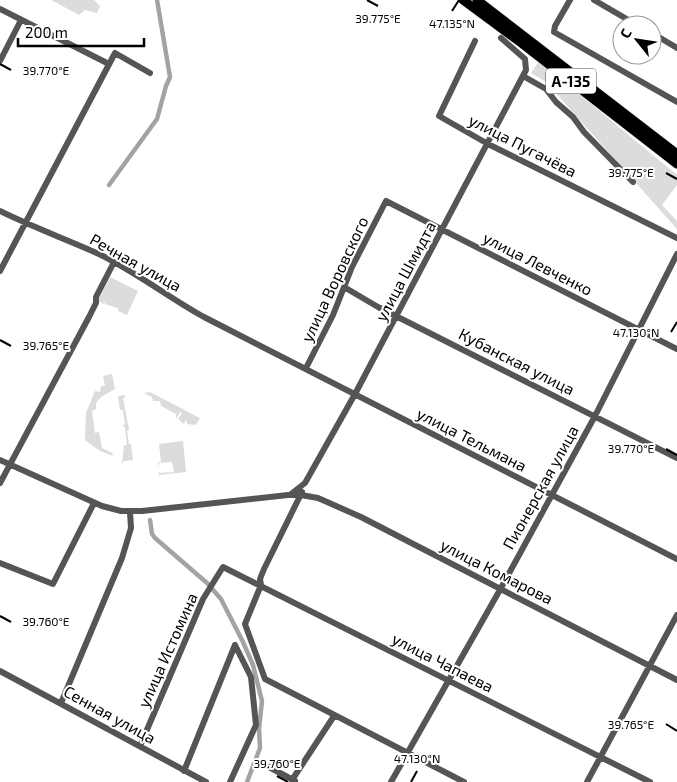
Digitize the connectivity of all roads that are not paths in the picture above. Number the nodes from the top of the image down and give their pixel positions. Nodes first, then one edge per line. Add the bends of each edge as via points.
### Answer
1 (463, 0) edge
2 (478, 0) edge
3 (570, 0) edge
4 (594, 0) edge
5 (0, 9) edge
6 (620, 15) edge
7 (21, 20) junction
8 (501, 38) dead end
9 (662, 39) edge
10 (475, 41) dead end
11 (677, 48) edge
12 (0, 61) edge
13 (109, 64) junction
14 (150, 73) dead end
15 (524, 73) junction
16 (677, 102) edge
17 (488, 144) junction
18 (677, 154) edge
19 (677, 164) edge
20 (632, 182) dead end
21 (386, 201) joint
22 (0, 211) edge
23 (25, 224) junction
24 (442, 230) junction
25 (676, 238) edge
26 (677, 254) edge
27 (114, 262) junction
28 (0, 271) edge
29 (344, 287) junction
30 (398, 316) junction
31 (639, 330) junction
32 (255, 342) joint
33 (677, 349) edge
34 (306, 368) junction
35 (355, 394) junction
36 (595, 416) junction
37 (677, 458) edge
38 (0, 460) edge
39 (10, 466) junction
40 (306, 483) junction
41 (0, 484) edge
42 (288, 495) junction
43 (302, 495) junction
44 (552, 495) junction
45 (94, 502) junction
46 (130, 512) junction
47 (677, 559) edge
48 (0, 563) edge
49 (223, 567) joint
50 (262, 585) junction
51 (501, 588) junction
52 (677, 616) edge
53 (650, 665) junction
54 (0, 671) edge
55 (449, 680) junction
56 (677, 680) edge
57 (61, 702) junction
58 (334, 716) junction
59 (140, 746) junction
60 (407, 753) junction
61 (600, 758) junction
62 (269, 768) dead end
63 (184, 771) junction
64 (294, 781) edge
65 (206, 782) edge
66 (230, 782) edge
67 (391, 782) edge
68 (464, 782) edge
69 (587, 782) edge
70 (650, 782) edge

1 - 19 highway, А-135
2 - 18 highway, А-135
3 - 16 street via 555,26 555,33
4 - 6 street
5 - 7 street
7 - 12 street
7 - 13 street
8 - 15 street via 525,59
9 - 11 street
10 - 17 street, улица Пугачёва via 439,116
13 - 14 street via 115,53
13 - 23 street
15 - 17 street, улица Шмидта
15 - 20 street via 546,89
17 - 24 street, улица Шмидта
17 - 25 street, улица Пугачёва
21 - 24 street, улица Левченко
21 - 29 street, улица Воровского
22 - 23 street, Речная улица
23 - 27 street, Речная улица
23 - 28 street
24 - 30 street, улица Шмидта
24 - 31 street, улица Левченко
26 - 31 street, Пионерская улица
27 - 32 street, Речная улица via 198,314
27 - 39 street via 90,315
29 - 30 street, Кубанская улица
29 - 34 street, улица Воровского
30 - 35 street, улица Шмидта
30 - 36 street, Кубанская улица
31 - 33 street, улица Левченко
31 - 36 street, Пионерская улица
32 - 34 street, улица Тельмана
34 - 35 street, улица Тельмана
35 - 40 street, улица Шмидта
35 - 44 street, улица Тельмана
36 - 37 street, Кубанская улица
36 - 44 street, Пионерская улица
38 - 39 street, улица Комарова
39 - 41 street
39 - 45 street, улица Комарова
40 - 42 street, улица Шмидта
40 - 43 street, улица Шмидта
42 - 43 street, улица Комарова
42 - 46 street, улица Комарова
43 - 50 street, улица Шмидта via 264,569 260,579
43 - 51 street, улица Комарова via 344,509
44 - 47 street, улица Тельмана
44 - 51 street, Пионерская улица
45 - 46 street, улица Комарова
45 - 48 street via 53,584
46 - 57 street via 131,528 122,558
49 - 50 street, улица Чапаева
49 - 59 street, улица Истомина via 203,599
50 - 55 street, улица Чапаева
50 - 58 street, улица Шмидта via 244,624 265,679
51 - 53 street, улица Комарова
51 - 55 street, Пионерская улица
52 - 53 street
53 - 56 street, улица Комарова
53 - 61 street
54 - 57 street, Сенная улица
55 - 60 street, Пионерская улица
55 - 61 street, улица Чапаева
57 - 59 street, Сенная улица
58 - 60 street
58 - 64 street
59 - 63 street, Сенная улица
60 - 67 street, Пионерская улица
60 - 68 street
61 - 69 street
61 - 70 street, улица Чапаева
62 - 64 street
63 - 65 street, Сенная улица
63 - 66 street via 235,646 251,677 256,725

